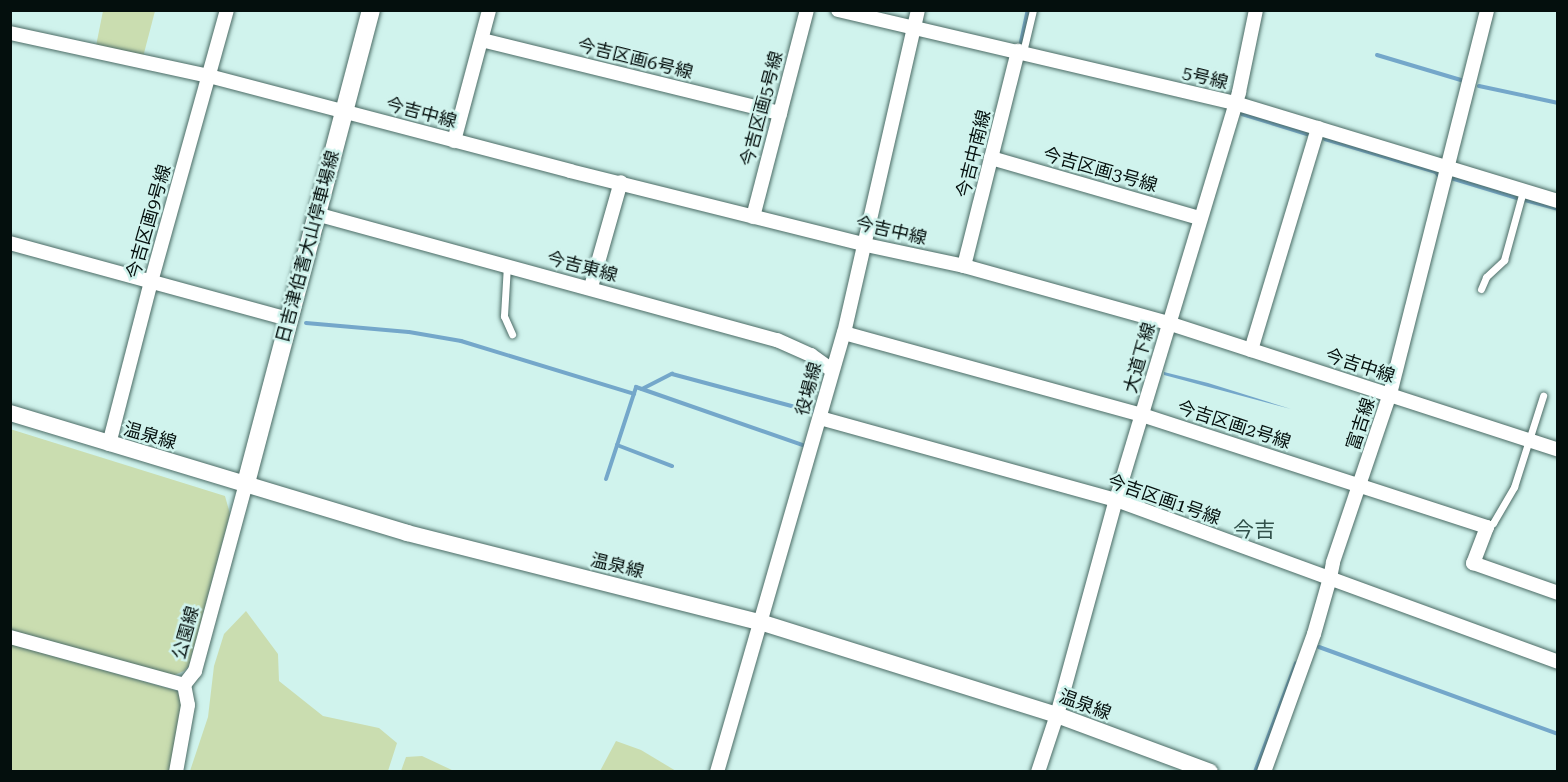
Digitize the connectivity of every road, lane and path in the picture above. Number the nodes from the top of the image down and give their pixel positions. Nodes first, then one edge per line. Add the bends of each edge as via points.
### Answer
1 (227, 10) edge
2 (370, 10) edge
3 (489, 10) edge
4 (807, 10) edge
5 (838, 10) edge
6 (918, 10) edge
7 (1033, 10) edge
8 (1256, 10) edge
9 (1487, 10) edge
10 (914, 28) junction
11 (10, 33) edge
12 (482, 40) junction
13 (1021, 52) junction
14 (209, 76) junction
15 (1235, 103) junction
16 (344, 111) junction
17 (780, 113) junction
18 (1318, 128) junction
19 (454, 141) junction
20 (991, 158) junction
21 (1447, 167) junction
22 (621, 182) junction
23 (1523, 191) junction
24 (1557, 201) edge
25 (316, 214) junction
26 (753, 217) junction
27 (1199, 218) junction
28 (10, 243) edge
29 (866, 244) junction
30 (507, 265) junction
31 (964, 266) junction
32 (151, 282) junction
33 (591, 287) junction
34 (1481, 289) dead end
35 (288, 319) junction
36 (1168, 323) junction
37 (844, 333) junction
38 (512, 334) dead end
39 (1251, 350) junction
40 (832, 370) junction
41 (1390, 394) junction
42 (1544, 396) dead end
43 (10, 413) edge
44 (1142, 415) junction
45 (820, 418) junction
46 (1528, 441) junction
47 (109, 444) junction
48 (1557, 450) edge
49 (246, 483) junction
50 (1360, 484) junction
51 (1116, 500) junction
52 (1487, 528) junction
53 (1330, 578) junction
54 (1557, 593) edge
55 (760, 622) junction
56 (10, 637) edge
57 (1557, 662) edge
58 (184, 685) junction
59 (1057, 715) junction
60 (176, 771) edge
61 (717, 771) edge
62 (1038, 771) edge
63 (1210, 771) edge
64 (1264, 771) edge

1 - 14 street, 今吉区画9号線
2 - 16 main road, 日吉津伯耆大山停車場線
3 - 12 street
4 - 17 street, 今吉区画5号線
5 - 10 street, 5号線
6 - 10 street, 役場線
7 - 13 lane
8 - 15 street, 大道下線
9 - 21 street, 富吉線
10 - 13 street, 5号線
10 - 29 street, 役場線
11 - 14 street, 今吉中線
12 - 17 street, 今吉区画6号線
12 - 19 street
13 - 15 street, 5号線
13 - 20 street, 今吉中南線
14 - 16 street, 今吉中線
14 - 32 street, 今吉区画9号線
15 - 18 street, 5号線
15 - 27 street, 大道下線
16 - 19 street, 今吉中線
16 - 25 main road, 日吉津伯耆大山停車場線
17 - 26 street, 今吉区画5号線
18 - 21 street, 5号線
18 - 39 street
19 - 22 street, 今吉中線
20 - 27 street, 今吉区画3号線
20 - 31 street, 今吉中南線
21 - 23 street, 5号線
21 - 41 street, 富吉線
22 - 26 street, 今吉中線
22 - 33 street
23 - 24 street, 5号線
23 - 34 lane via 1504,260 1486,277
25 - 30 street, 今吉東線
25 - 35 main road, 日吉津伯耆大山停車場線
26 - 29 street, 今吉中線
27 - 36 street, 大道下線
28 - 32 street
29 - 31 street, 今吉中線
29 - 37 street, 役場線
30 - 33 street, 今吉東線
30 - 38 lane via 504,316
31 - 36 street, 今吉中線
32 - 35 street
32 - 47 street, 今吉区画9号線
33 - 40 street, 今吉東線 via 777,340 811,355
35 - 49 main road, 日吉津伯耆大山停車場線
36 - 39 street, 今吉中線
36 - 44 street, 大道下線
37 - 40 street, 役場線
37 - 44 street, 今吉区画2号線
39 - 41 street, 今吉中線
40 - 45 street, 役場線
41 - 46 street, 今吉中線
41 - 50 street, 富吉線
42 - 46 lane
43 - 47 street, 温泉線
44 - 50 street, 今吉区画2号線
44 - 51 street, 大道下線
45 - 51 street, 今吉区画1号線
45 - 55 street, 役場線
46 - 48 street, 今吉中線
46 - 52 lane via 1514,487
47 - 49 street, 温泉線
49 - 55 street, 温泉線 via 407,533
49 - 58 street, 公園線 via 195,671
50 - 52 street, 今吉区画2号線
50 - 53 street, 富吉線
51 - 53 street, 今吉区画1号線
51 - 59 street, 大道下線
52 - 54 street via 1473,563
53 - 57 street, 今吉区画1号線
53 - 64 street, 富吉線
55 - 59 street, 温泉線
55 - 61 street, 役場線
56 - 58 street, 公園線
58 - 60 street via 188,705
59 - 62 street, 大道下線
59 - 63 street, 温泉線

